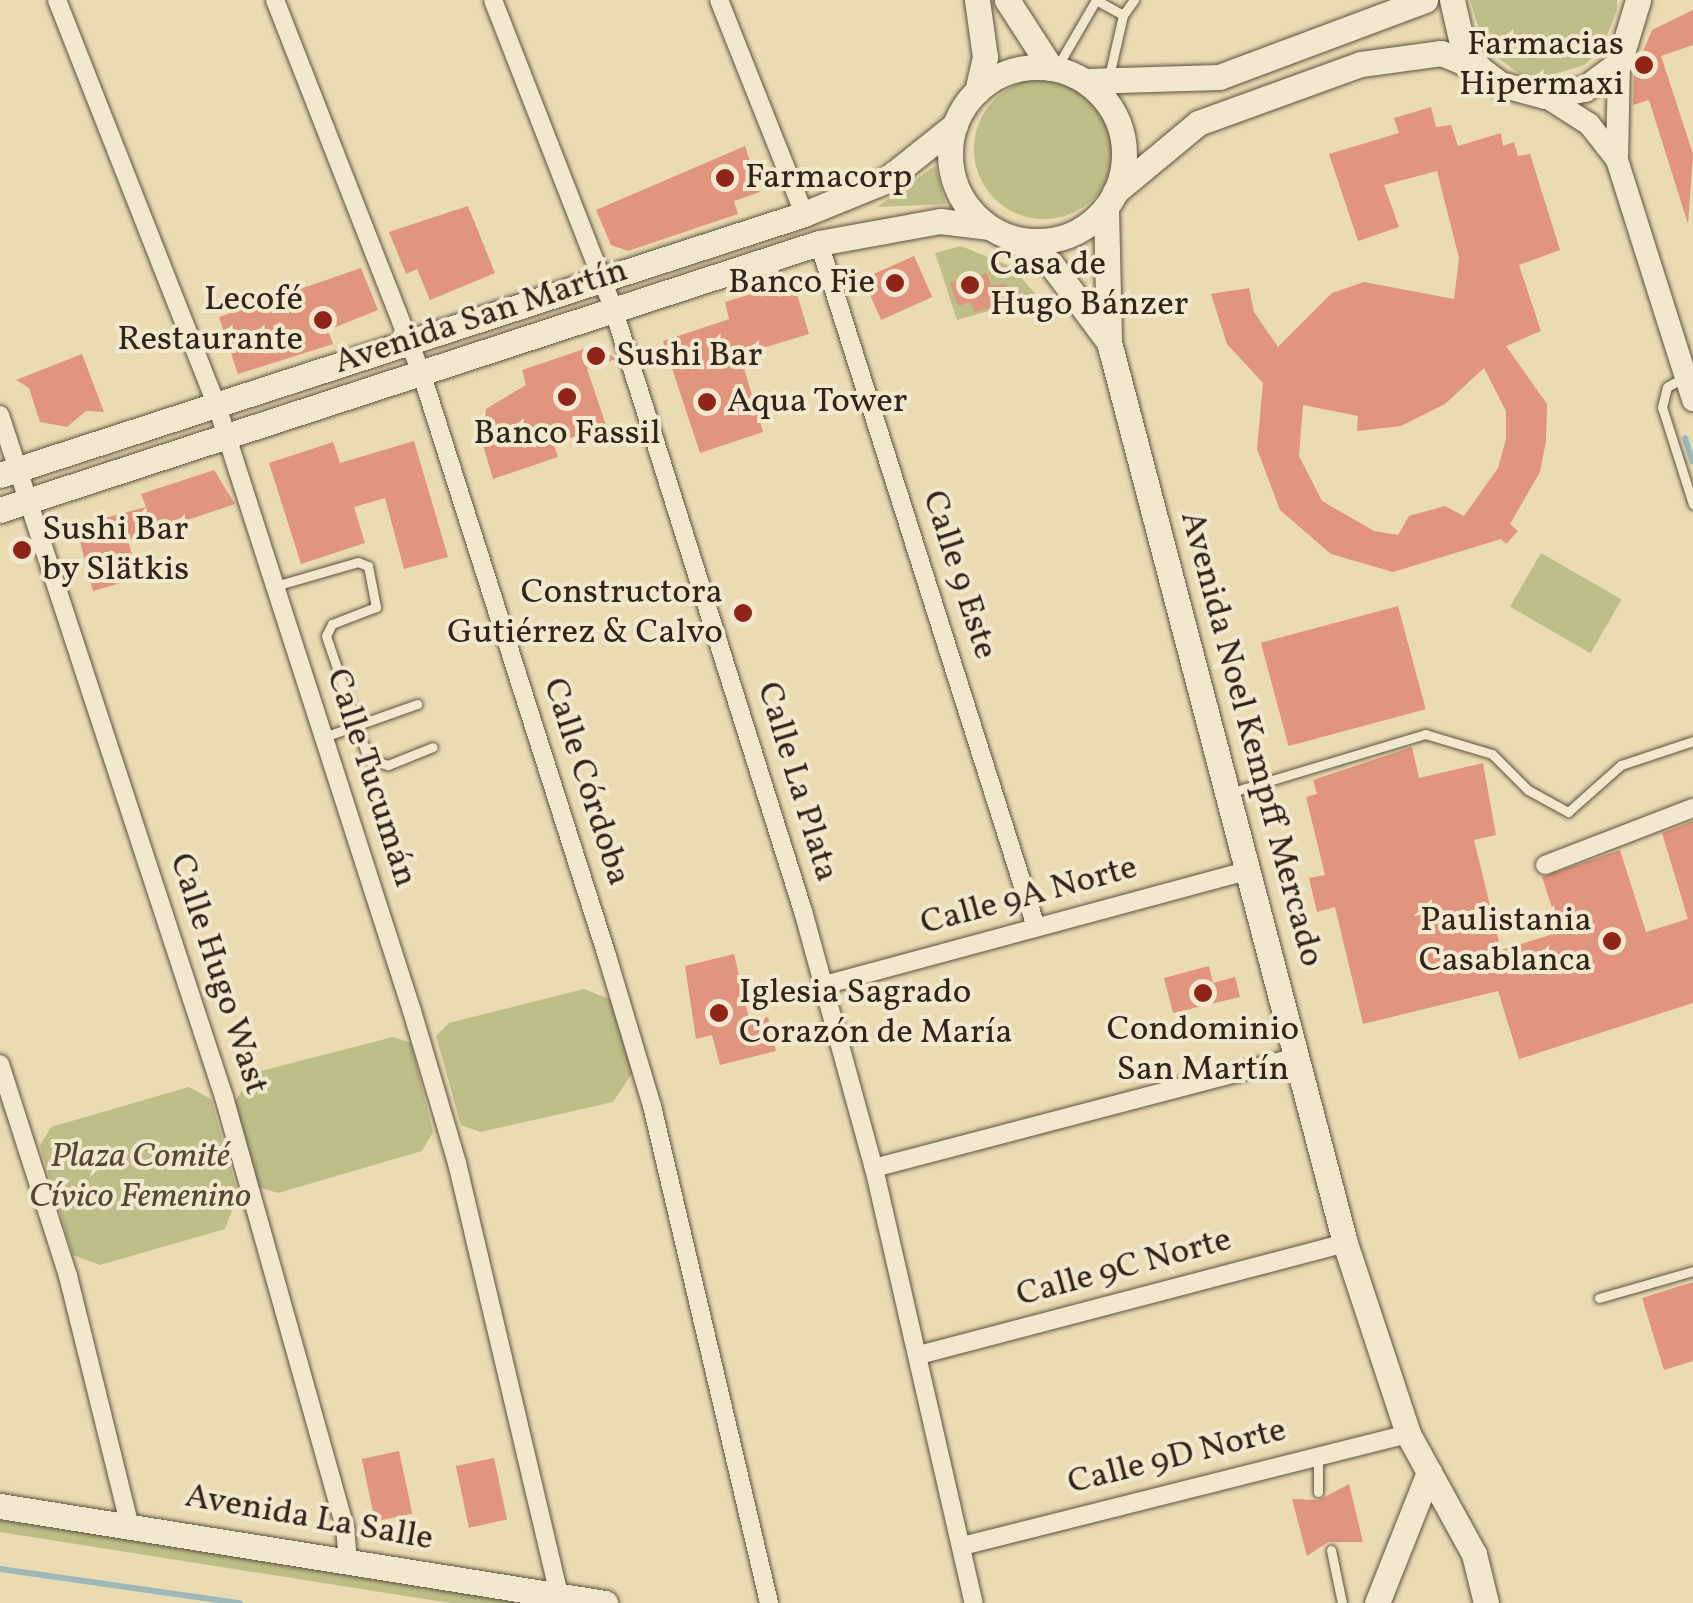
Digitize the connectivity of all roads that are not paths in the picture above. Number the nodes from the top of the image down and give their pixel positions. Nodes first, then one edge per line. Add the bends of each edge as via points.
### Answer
1 (58, 0) edge
2 (275, 0) edge
3 (493, 0) edge
4 (719, 0) edge
5 (976, 0) edge
6 (1007, 0) edge
7 (1096, 0) edge
8 (1134, 0) edge
9 (1425, 0) edge
10 (1452, 0) edge
11 (1643, 7) edge
12 (1122, 14) junction
13 (1619, 63) junction
14 (1053, 69) junction
15 (1480, 70) junction
16 (1099, 87) junction
17 (977, 91) junction
18 (1546, 96) junction
19 (954, 125) junction
20 (1617, 160) junction
21 (1110, 200) junction
22 (804, 214) junction
23 (988, 227) junction
24 (1014, 239) junction
25 (819, 243) junction
26 (602, 280) junction
27 (614, 311) junction
28 (410, 342) junction
29 (1109, 342) junction
30 (421, 372) junction
31 (1685, 376) junction
32 (1693, 400) edge
33 (217, 406) junction
34 (0, 414) edge
35 (228, 437) junction
36 (10, 472) edge
37 (31, 500) junction
38 (1693, 504) edge
39 (0, 510) edge
40 (276, 586) junction
41 (417, 704) dead end
42 (356, 725) junction
43 (324, 737) junction
44 (1693, 741) edge
45 (433, 747) dead end
46 (1230, 793) junction
47 (1693, 808) edge
48 (1545, 865) dead end
49 (1250, 870) junction
50 (1036, 927) junction
51 (824, 985) junction
52 (1298, 1056) junction
53 (0, 1064) edge
54 (874, 1168) junction
55 (1346, 1243) junction
56 (1693, 1270) edge
57 (1599, 1298) dead end
58 (919, 1355) junction
59 (1408, 1434) junction
60 (1318, 1454) junction
61 (1428, 1472) junction
62 (1318, 1492) dead end
63 (0, 1506) edge
64 (129, 1523) junction
65 (962, 1546) junction
66 (1331, 1550) dead end
67 (348, 1562) junction
68 (559, 1595) junction
69 (605, 1603) edge
70 (768, 1603) edge
71 (974, 1603) edge
72 (1342, 1603) edge
73 (1378, 1603) edge
74 (1486, 1603) edge

1 - 33 street, Calle Tucumán
2 - 28 street, Calle Córdoba
3 - 26 street, Calle La Plata
4 - 22 street
5 - 17 main road via 985,58
6 - 14 main road
7 - 12 lane
7 - 14 lane
8 - 12 lane
9 - 16 main road via 1218,78
10 - 15 main road via 1463,48
11 - 13 main road
12 - 16 lane
13 - 18 main road via 1584,89
13 - 20 street
14 - 16 main road
14 - 17 main road via 1024,68
15 - 18 main road via 1500,84
15 - 21 main road via 1441,53 1360,64 1198,123
16 - 21 main road via 1124,143
17 - 19 main road
18 - 20 street via 1588,124
19 - 22 main road, Avenida San Martín via 885,182
19 - 23 main road via 954,181
20 - 31 street
21 - 24 main road via 1065,237
21 - 29 main road, Avenida Noel Kempff Mercado
22 - 26 main road, Avenida San Martín
23 - 24 main road
23 - 25 main road, Avenida San Martín via 940,220
24 - 29 main road, Avenida Noel Kempff Mercado via 1051,264
25 - 27 main road, Avenida San Martín
25 - 50 street, Calle 9 Este
26 - 27 street, Calle La Plata
26 - 28 main road, Avenida San Martín
27 - 30 main road, Avenida San Martín
27 - 51 street, Calle La Plata
28 - 30 street, Calle Córdoba
28 - 33 main road, Avenida San Martín
29 - 46 main road, Avenida Noel Kempff Mercado
30 - 35 main road, Avenida San Martín
30 - 70 street, Calle Córdoba via 652,1106
31 - 32 street
31 - 38 lane via 1668,387 1662,406
33 - 35 street, Calle Tucumán
33 - 36 main road, Avenida San Martín
34 - 36 street, Calle Hugo Wast
35 - 37 main road, Avenida San Martín
35 - 40 street, Calle Tucumán
36 - 37 street, Calle Hugo Wast
37 - 39 main road, Avenida San Martín
37 - 67 street, Calle Hugo Wast via 224,1097
40 - 42 lane via 358,562 368,566 376,606 326,629
40 - 43 street, Calle Tucumán
41 - 42 lane
42 - 43 lane
42 - 45 lane via 377,766
43 - 68 street, Calle Tucumán via 457,1162
44 - 46 lane via 1621,765 1568,812 1539,799 1492,754 1425,734
46 - 49 main road, Avenida Noel Kempff Mercado
47 - 48 street
49 - 50 street, Calle 9A Norte
49 - 52 main road, Avenida Noel Kempff Mercado
50 - 51 street, Calle 9A Norte
51 - 54 street, Calle La Plata
52 - 54 street
52 - 55 main road, Avenida Noel Kempff Mercado
53 - 64 street via 68,1276
54 - 58 street, Calle La Plata
55 - 58 street, Calle 9C Norte
55 - 59 main road, Avenida Noel Kempff Mercado
56 - 57 lane
58 - 65 street, Calle La Plata
59 - 60 street, Calle 9D Norte
59 - 61 main road, Avenida Noel Kempff Mercado
60 - 62 lane
60 - 65 street, Calle 9D Norte
61 - 73 main road
61 - 74 main road, Avenida Noel Kempff Mercado via 1474,1554
63 - 64 main road, Avenida La Salle
64 - 67 main road, Avenida La Salle
65 - 71 street, Calle La Plata
66 - 72 lane
67 - 68 main road, Avenida La Salle
68 - 69 main road, Avenida La Salle

